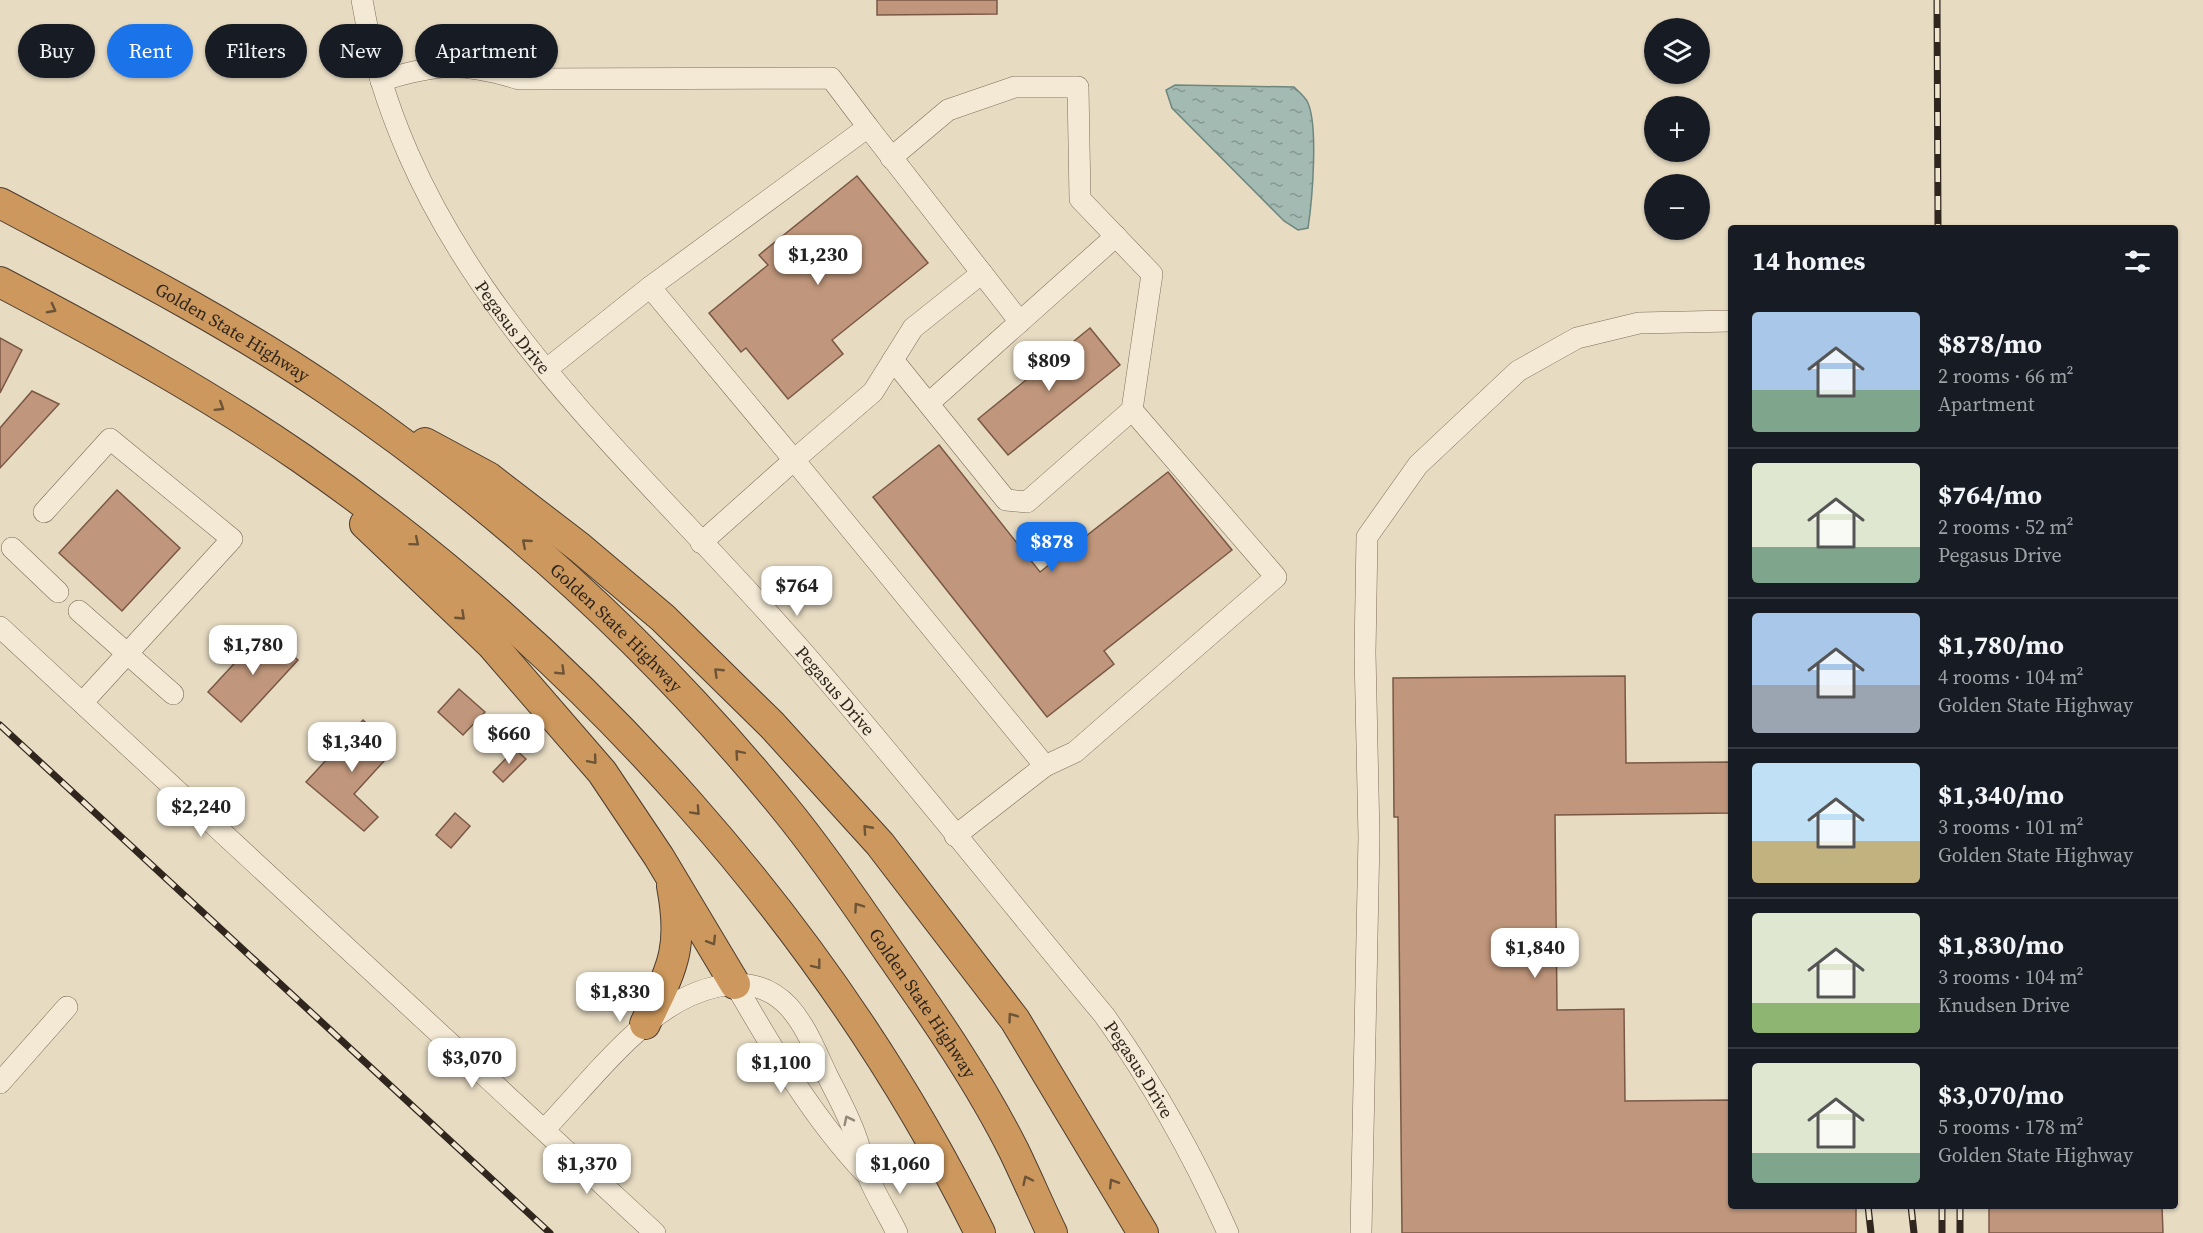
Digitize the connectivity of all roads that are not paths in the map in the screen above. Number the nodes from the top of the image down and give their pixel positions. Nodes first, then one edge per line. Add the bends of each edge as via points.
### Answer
1 (362, 0) edge
2 (381, 81) junction
3 (868, 127) junction
4 (891, 158) junction
5 (0, 203) edge
6 (1116, 236) junction
7 (982, 273) junction
8 (0, 282) edge
9 (650, 287) junction
10 (1728, 321) edge
11 (1020, 322) junction
12 (894, 360) junction
13 (547, 369) junction
14 (326, 389) junction
15 (929, 404) junction
16 (1132, 410) junction
17 (300, 457) junction
18 (794, 460) junction
19 (44, 512) dead end
20 (701, 543) junction
21 (4, 548) edge
22 (58, 592) dead end
23 (79, 611) dead end
24 (0, 627) edge
25 (129, 653) junction
26 (173, 694) dead end
27 (83, 702) junction
28 (1045, 766) junction
29 (955, 836) junction
30 (670, 874) junction
31 (735, 984) junction
32 (67, 1007) dead end
33 (645, 1024) junction
34 (0, 1083) edge
35 (544, 1129) junction
36 (867, 1175) junction
37 (655, 1233) edge
38 (897, 1233) edge
39 (980, 1233) edge
40 (1052, 1233) edge
41 (1143, 1233) edge
42 (1228, 1233) edge
43 (1361, 1233) edge

1 - 2 street, Pegasus Drive
2 - 3 street via 446,65 482,68 519,79 831,78
2 - 13 street, Pegasus Drive via 413,169 434,210 493,302
3 - 4 street
3 - 9 street
4 - 6 street via 948,110 1015,87 1078,87 1080,199
4 - 7 street
5 - 14 highway, Golden State Highway via 186,302
6 - 11 street
6 - 16 street via 1152,274
7 - 11 street
7 - 12 street via 913,328
8 -> 17 highway via 174,377
9 - 13 street
9 - 18 street
10 - 43 street via 1639,323 1577,338 1518,371 1418,465 1367,537 1369,837
11 - 15 street
12 - 15 street
12 - 18 street via 873,392
13 - 20 street, Pegasus Drive
40 -> 14 highway, Golden State Highway via 1012,1148 938,1022 785,808 720,732 647,654 557,570 471,496
41 -> 14 highway via 1015,1020 880,844 772,725 663,618 488,477
15 - 16 street via 1006,500 1027,502
16 - 28 street via 1276,577 1075,752
17 -> 30 highway via 492,645 538,696 602,772
17 -> 39 highway via 403,533 510,621 612,720 709,826 831,984 922,1124
18 - 20 street
18 - 28 street
19 - 25 street via 110,439 231,539
20 - 29 street, Pegasus Drive via 801,649
21 - 22 street
23 - 25 street
24 - 27 street
25 - 26 street
25 - 27 street
27 - 35 street
28 - 29 street
29 - 42 street, Pegasus Drive via 1140,1064 1199,1167
30 -> 31 highway
30 - 33 highway via 677,920 675,957
31 - 33 street via 689,995
31 - 36 street via 816,1113
36 -> 31 street via 856,1136 805,1030 790,1008 774,994 752,985
32 - 34 street
33 - 35 street
35 - 37 street
36 - 38 street

